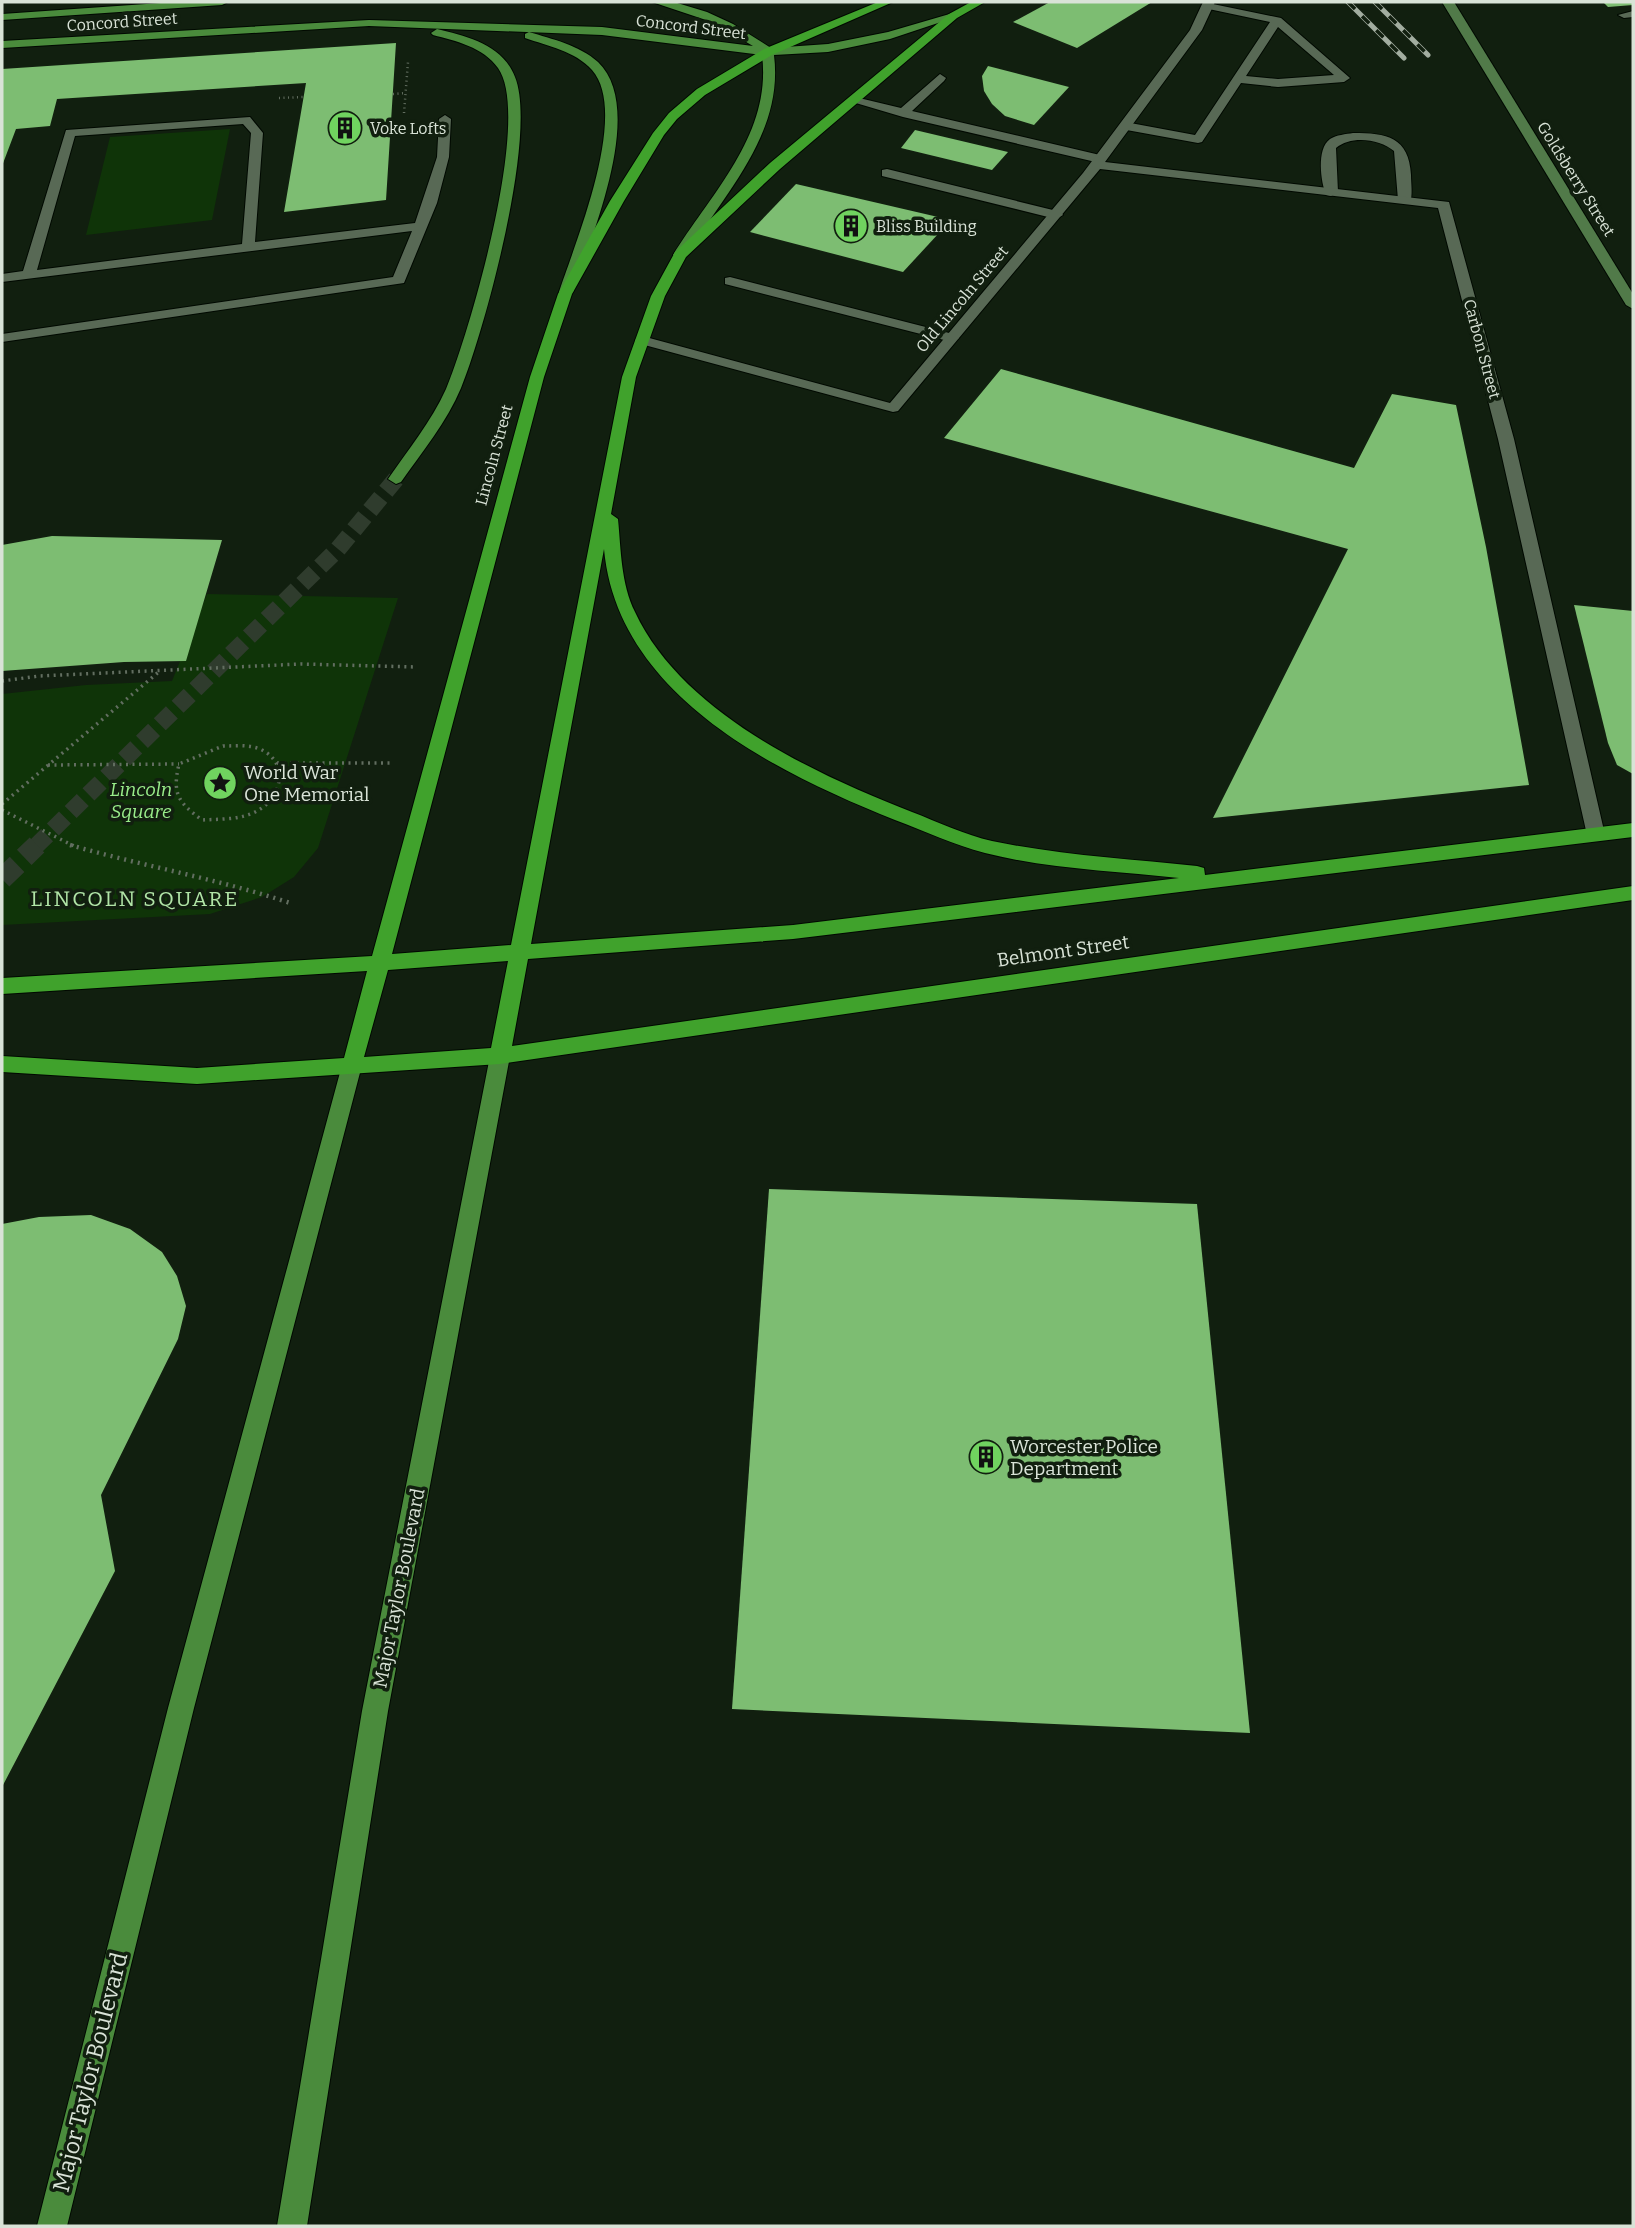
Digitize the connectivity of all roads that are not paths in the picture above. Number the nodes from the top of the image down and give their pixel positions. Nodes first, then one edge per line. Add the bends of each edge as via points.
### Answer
1 (222, 2) edge
2 (658, 2) edge
3 (887, 2) edge
4 (979, 2) edge
5 (1448, 2) edge
6 (1462, 2) edge
7 (1208, 4) edge
8 (953, 16) junction
9 (2, 17) edge
10 (1277, 20) junction
11 (397, 24) junction
12 (486, 26) junction
13 (2, 45) edge
14 (768, 52) junction
15 (1490, 71) junction
16 (940, 78) dead end
17 (1237, 79) junction
18 (855, 101) junction
19 (904, 113) junction
20 (445, 119) dead end
21 (1125, 127) junction
22 (1098, 162) junction
23 (887, 173) dead end
24 (1331, 192) junction
25 (1405, 200) junction
26 (1056, 215) junction
27 (420, 226) junction
28 (248, 248) junction
29 (680, 255) junction
30 (29, 274) junction
31 (2, 278) edge
32 (730, 281) dead end
33 (565, 294) junction
34 (1633, 305) edge
35 (2, 338) edge
36 (952, 338) junction
37 (642, 340) junction
38 (396, 479) tunnel mouth
39 (607, 493) junction
40 (1633, 830) edge
41 (1596, 835) junction
42 (1232, 877) junction
43 (1633, 893) edge
44 (519, 953) junction
45 (380, 962) junction
46 (2, 986) edge
47 (500, 1056) junction
48 (2, 1064) edge
49 (352, 1065) junction
50 (52, 2226) edge
51 (292, 2226) edge

1 - 9 main road, Concord Street
2 - 14 main road via 708,14
3 - 14 highway, Lincoln Street
4 - 8 highway
5 - 15 main road, Goldsberry Street
6 - 15 main road, Goldsberry Street
7 - 10 street
7 - 21 street, Old Lincoln Street via 1196,30
8 - 14 main road, Concord Street via 828,48
8 - 18 highway
10 - 17 street
10 - 17 street via 1344,79 1278,83
11 - 12 main road, Concord Street
11 - 13 main road, Concord Street via 300,25
11 - 38 main road via 453,36 495,56 510,78 515,109 502,215 468,345 452,390
12 - 14 main road, Concord Street via 602,31
12 - 33 main road via 559,45 587,59 609,89 610,138
14 - 29 main road via 772,65 768,108 723,191
14 - 33 highway, Lincoln Street via 701,92 673,116 617,201
15 - 34 main road, Goldsberry Street
16 - 19 street
17 - 21 street via 1198,139
18 - 19 street, Carbon Street
18 - 29 highway via 775,166
19 - 22 street, Carbon Street
20 - 27 street via 443,157
21 - 22 street, Old Lincoln Street
22 - 24 street, Carbon Street
22 - 26 street, Old Lincoln Street
23 - 26 street
24 - 25 street, Carbon Street
24 - 25 street via 1330,148 1335,141 1382,138 1393,141 1401,151
25 - 41 street, Carbon Street via 1444,205 1506,439
26 - 36 street, Old Lincoln Street
27 - 28 street
27 - 35 street via 399,280
28 - 30 street
28 - 30 street via 257,133 246,120 69,133
29 - 37 highway
30 - 31 street
32 - 36 street
33 - 45 highway, Lincoln Street via 537,377
36 - 37 street, Old Lincoln Street via 893,408
37 - 39 highway via 629,377
39 - 42 highway via 612,564 630,620 685,690 758,748 864,800 989,848
39 - 44 highway
40 - 41 highway
41 - 42 highway
42 - 44 highway via 793,932
43 - 47 highway, Belmont Street
44 - 45 highway
44 - 47 highway, Major Taylor Boulevard
45 - 46 highway
45 - 49 highway, Lincoln Street
47 - 49 highway
47 - 51 main road, Major Taylor Boulevard via 373,1724
48 - 49 highway via 197,1076
49 - 50 main road, Major Taylor Boulevard via 181,1708

